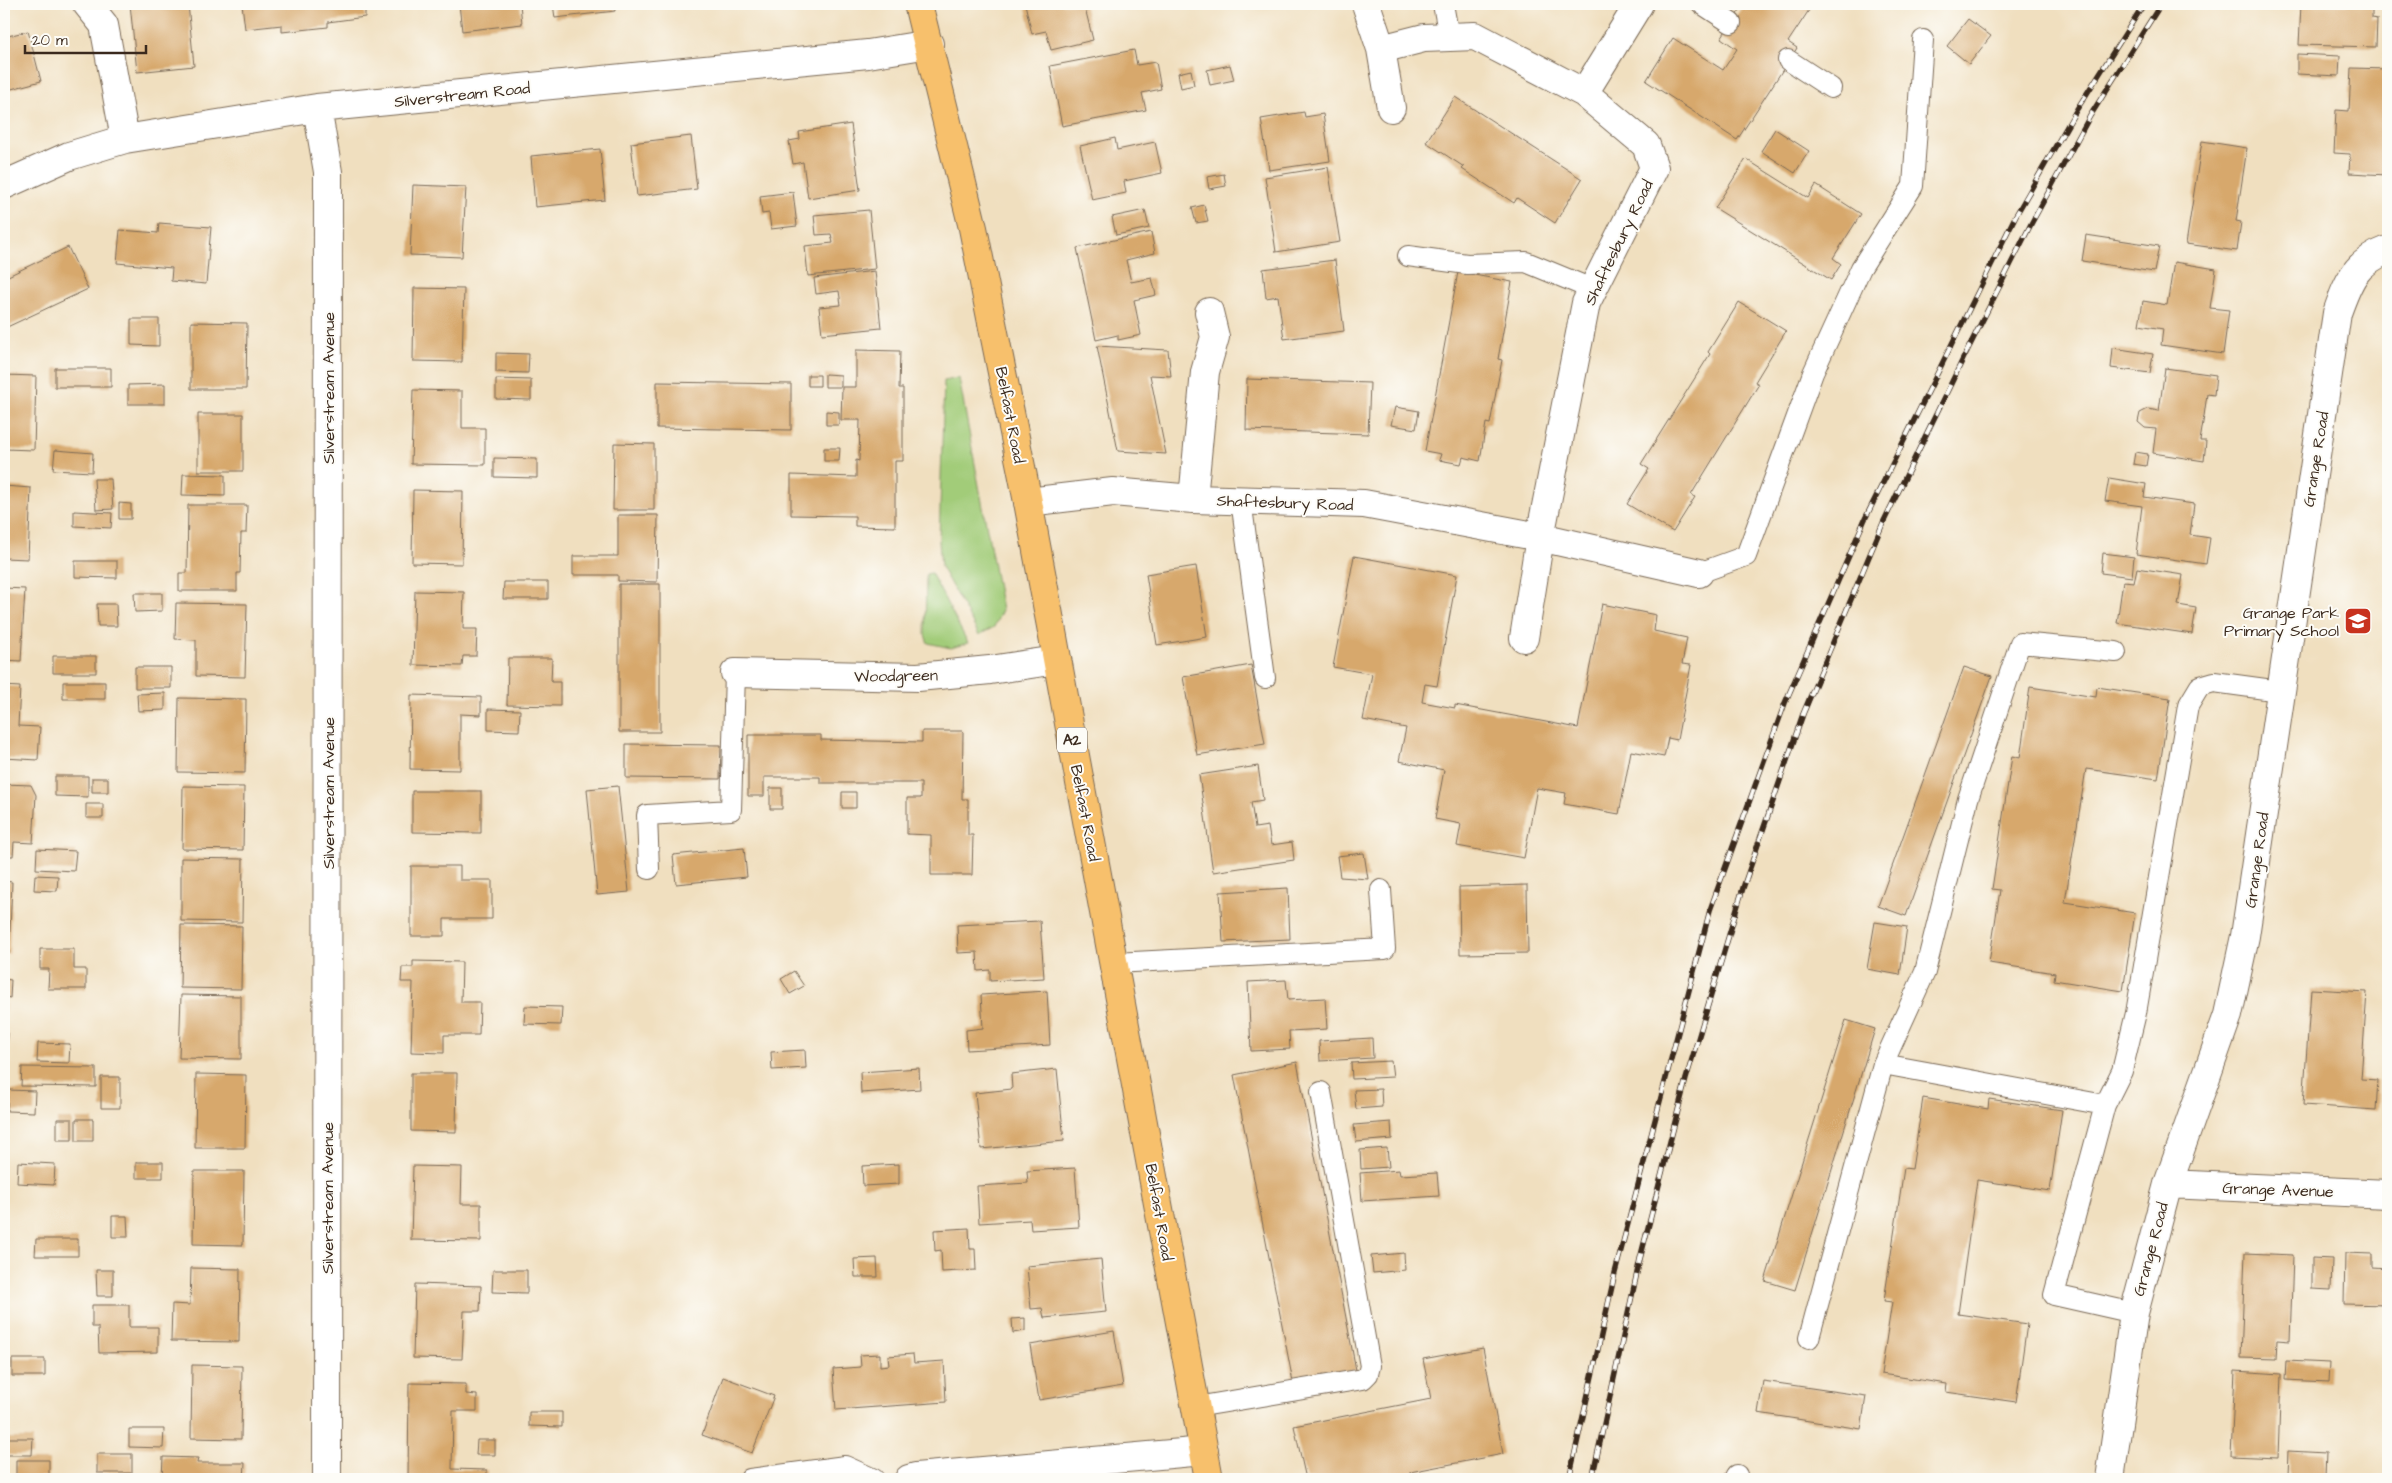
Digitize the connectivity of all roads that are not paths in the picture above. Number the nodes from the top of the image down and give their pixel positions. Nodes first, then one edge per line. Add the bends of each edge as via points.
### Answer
1 (87, 4) edge
2 (918, 4) edge
3 (1366, 4) edge
4 (1442, 4) edge
5 (1639, 4) edge
6 (1702, 4) edge
7 (1731, 23) dead end
8 (1449, 37) junction
9 (1923, 40) dead end
10 (929, 44) junction
11 (1381, 49) junction
12 (1788, 60) dead end
13 (1831, 88) dead end
14 (1584, 93) junction
15 (317, 108) junction
16 (1391, 108) dead end
17 (125, 139) junction
18 (4, 185) edge
19 (2388, 250) edge
20 (1408, 256) dead end
21 (1594, 290) junction
22 (1209, 312) dead end
23 (1192, 499) junction
24 (1241, 500) junction
25 (1028, 502) junction
26 (1540, 537) junction
27 (1699, 573) joint
28 (1524, 638) dead end
29 (2116, 652) dead end
30 (1057, 660) junction
31 (735, 673) joint
32 (1265, 678) dead end
33 (2280, 691) junction
34 (649, 869) dead end
35 (1381, 890) dead end
36 (1114, 963) junction
37 (1883, 1064) junction
38 (1321, 1092) dead end
39 (2105, 1105) junction
40 (2168, 1184) junction
41 (2388, 1194) edge
42 (2134, 1313) junction
43 (1809, 1338) dead end
44 (1196, 1407) junction
45 (1204, 1451) junction
46 (327, 1479) edge
47 (750, 1479) edge
48 (874, 1479) edge
49 (909, 1479) edge
50 (1209, 1479) edge
51 (2110, 1479) edge

1 - 17 street via 104,25
2 - 10 main road, Belfast Road / A2
3 - 11 street
4 - 8 lane
5 - 14 street
6 - 7 lane
8 - 11 street, Shaftesbury Road via 1424,38
8 - 14 street, Shaftesbury Road via 1475,36
9 - 27 lane via 1913,186 1857,277 1813,373 1746,556
10 - 15 street, Silverstream Road via 868,54
10 - 25 main road, Belfast Road / A2 via 974,228
11 - 16 street
12 - 13 lane
14 - 21 street, Shaftesbury Road via 1646,145 1654,168
15 - 17 street, Silverstream Road
15 - 46 street, Silverstream Avenue via 328,172
17 - 18 street, Silverstream Road via 69,156
19 - 33 street, Grange Road via 2362,263 2349,280 2337,313
20 - 21 lane via 1467,264 1526,262
21 - 26 street, Shaftesbury Road via 1586,303
22 - 23 street via 1216,337 1205,372
23 - 24 street, Shaftesbury Road
23 - 25 street, Shaftesbury Road via 1113,492
24 - 26 street, Shaftesbury Road via 1364,504
24 - 32 lane
25 - 30 main road, Belfast Road / A2
26 - 27 street, Shaftesbury Road
26 - 28 street, Shaftesbury Road
29 - 37 lane via 2020,644 1968,799 1925,972
30 - 31 street, Woodgreen via 918,677
30 - 36 main road, Belfast Road / A2
31 - 34 lane via 731,810 646,815
33 - 39 lane via 2214,682 2200,686 2188,706 2136,1013 2122,1071
33 - 40 street, Grange Road via 2245,936 2228,1015
35 - 36 lane via 1385,950
36 - 44 main road, Belfast Road / A2
37 - 39 lane
37 - 43 lane
38 - 44 lane via 1370,1366 1368,1374 1363,1379
39 - 42 lane via 2054,1295
40 - 41 street, Grange Avenue
40 - 42 street, Grange Road
42 - 51 street, Grange Road
44 - 45 main road, Belfast Road / A2
45 - 49 street
45 - 50 main road, Belfast Road / A2
47 - 48 lane via 845,1466

